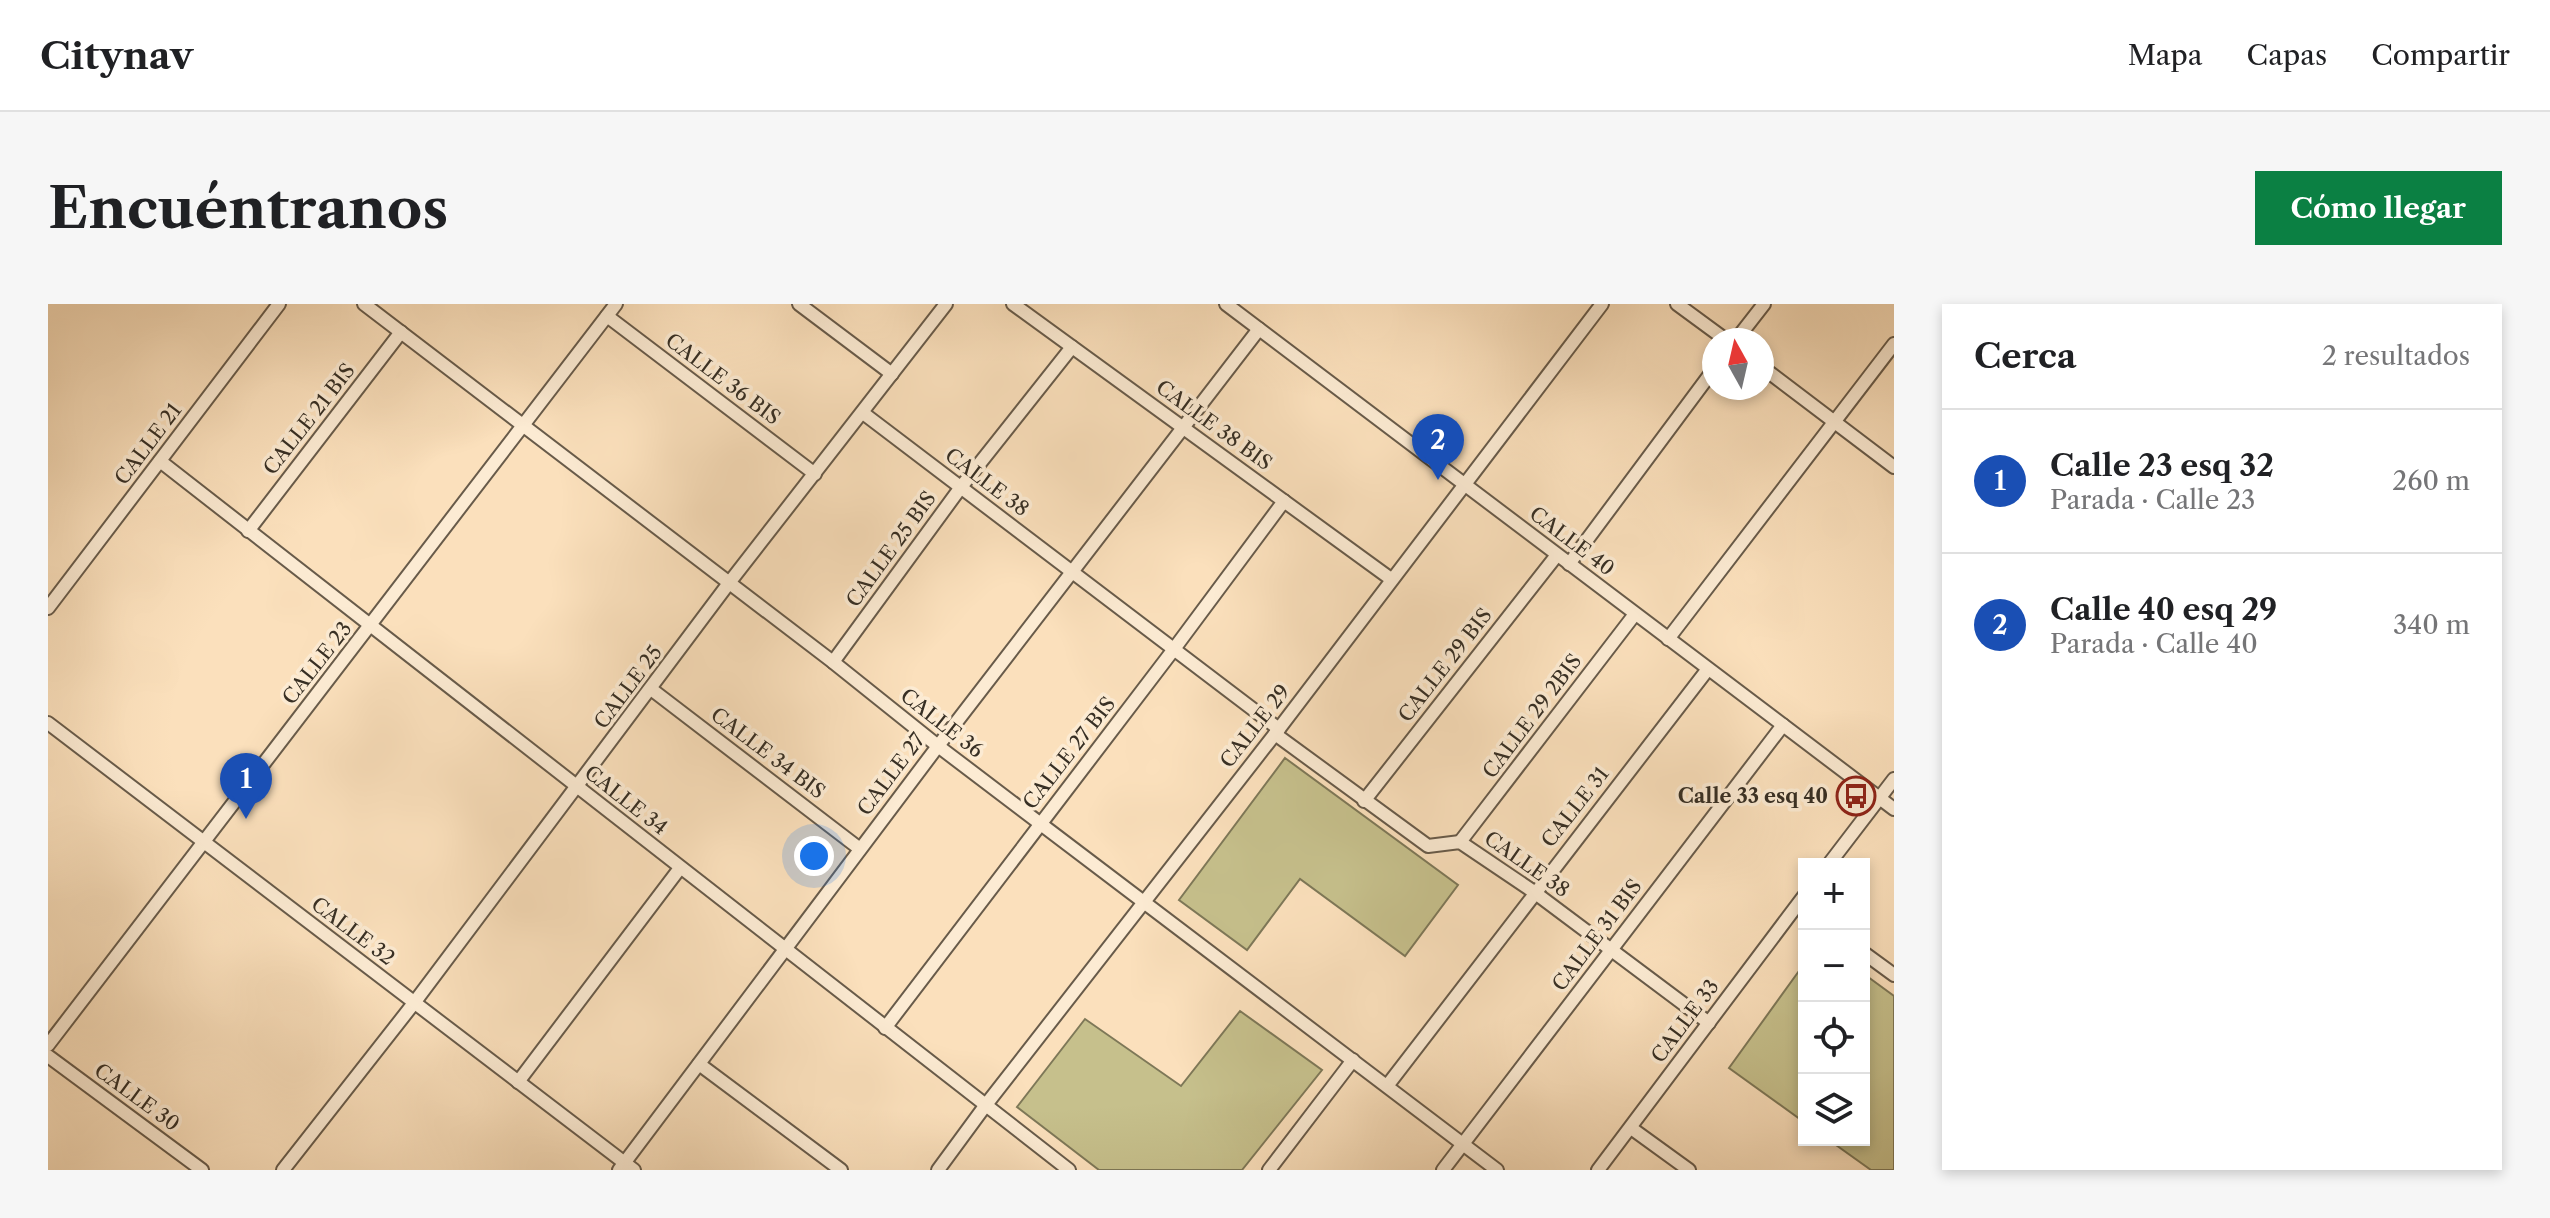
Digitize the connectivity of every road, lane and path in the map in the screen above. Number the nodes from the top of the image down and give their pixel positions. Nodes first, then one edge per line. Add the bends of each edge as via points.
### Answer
1 (279, 304) edge
2 (364, 304) edge
3 (616, 304) edge
4 (799, 304) edge
5 (946, 304) edge
6 (1013, 304) edge
7 (1226, 304) edge
8 (1602, 304) edge
9 (1677, 304) edge
10 (1764, 304) edge
11 (607, 316) junction
12 (1710, 328) edge
13 (1745, 328) edge
14 (1259, 329) junction
15 (401, 332) junction
16 (1894, 344) edge
17 (1072, 347) junction
18 (892, 374) junction
19 (1774, 376) edge
20 (1702, 385) edge
21 (863, 413) junction
22 (1834, 421) junction
23 (523, 426) junction
24 (1185, 429) junction
25 (160, 461) junction
26 (1894, 467) edge
27 (815, 474) junction
28 (1465, 485) junction
29 (961, 487) junction
30 (1284, 501) junction
31 (248, 531) junction
32 (1557, 555) junction
33 (1569, 564) junction
34 (1072, 571) junction
35 (1391, 579) junction
36 (729, 583) junction
37 (48, 608) edge
38 (1635, 614) junction
39 (370, 626) junction
40 (1668, 639) junction
41 (1174, 649) junction
42 (833, 662) junction
43 (1708, 669) junction
44 (651, 689) junction
45 (48, 723) edge
46 (1783, 725) junction
47 (1277, 731) junction
48 (938, 746) junction
49 (1894, 779) edge
50 (578, 788) junction
51 (1879, 798) junction
52 (1364, 801) junction
53 (1894, 809) edge
54 (1040, 824) junction
55 (204, 842) junction
56 (1460, 842) junction
57 (860, 849) junction
58 (1834, 858) edge
59 (680, 868) junction
60 (1534, 892) junction
61 (1143, 902) junction
62 (1798, 907) edge
63 (785, 950) junction
64 (1612, 950) junction
65 (1870, 957) edge
66 (1894, 975) edge
67 (414, 1003) junction
68 (1709, 1023) junction
69 (885, 1028) junction
70 (48, 1045) edge
71 (48, 1056) edge
72 (1353, 1060) junction
73 (699, 1064) junction
74 (518, 1082) junction
75 (1387, 1086) junction
76 (985, 1106) junction
77 (1631, 1128) junction
78 (1463, 1144) junction
79 (626, 1168) edge
80 (202, 1170) edge
81 (283, 1170) edge
82 (841, 1170) edge
83 (938, 1170) edge
84 (1069, 1170) edge
85 (1269, 1170) edge
86 (1443, 1170) edge
87 (1497, 1170) edge
88 (1598, 1170) edge
89 (1689, 1170) edge

1 - 25 street, CALLE 21
2 - 15 street, CALLE 36
3 - 11 street, CALLE 23
4 - 18 street
5 - 18 street, CALLE 25
6 - 17 street, CALLE 38 BIS
7 - 14 street, CALLE 40
8 - 28 street, CALLE 29
9 - 12 street
10 - 13 street
11 - 23 street, CALLE 23
11 - 27 street, CALLE 36 BIS
14 - 24 street, CALLE 27
14 - 28 street, CALLE 40
15 - 23 street, CALLE 36
15 - 31 street, CALLE 21 BIS
16 - 22 street
17 - 24 street, CALLE 38 BIS
17 - 29 street, CALLE 25 BIS
18 - 21 street, CALLE 25
19 - 22 street
20 - 33 street
21 - 27 street, CALLE 25
21 - 29 street, CALLE 38
22 - 26 street
22 - 40 street
23 - 36 street, CALLE 36
23 - 39 street, CALLE 23
24 - 30 street, CALLE 38 BIS
24 - 34 street, CALLE 27
25 - 31 street, CALLE 34
25 - 37 street, CALLE 21
27 - 36 street, CALLE 25
28 - 32 street, CALLE 40
28 - 35 street, CALLE 29
29 - 34 street, CALLE 38
29 - 42 street, CALLE 25 BIS
30 - 35 street, CALLE 38 BIS
30 - 41 street, CALLE 27 BIS
31 - 39 street, CALLE 34
32 - 33 street, CALLE 40
32 - 52 street, CALLE 29 BIS
33 - 38 street, CALLE 40
34 - 41 street, CALLE 38
34 - 48 street, CALLE 27
35 - 47 street, CALLE 29
36 - 42 street, CALLE 36
36 - 44 street, CALLE 25
38 - 40 street, CALLE 40
38 - 56 street, CALLE 29 2BIS
39 - 50 street, CALLE 34
39 - 55 street, CALLE 23
40 - 43 street, CALLE 40
41 - 47 street, CALLE 38
41 - 54 street, CALLE 27 BIS
42 - 48 street, CALLE 36
43 - 46 street, CALLE 40
43 - 60 street, CALLE 31
44 - 50 street, CALLE 25
44 - 57 street, CALLE 34 BIS
45 - 55 street, CALLE 32
46 - 51 street, CALLE 40
46 - 64 street, CALLE 31 BIS
47 - 52 street, CALLE 38
47 - 61 street, CALLE 29
48 - 54 street, CALLE 36
48 - 57 street, CALLE 27
49 - 51 street
50 - 59 street, CALLE 34
50 - 67 street, CALLE 25
51 - 53 street, CALLE 40
51 - 58 street
52 - 56 street, CALLE 38 via 1428,846
54 - 61 street, CALLE 36
54 - 69 street, CALLE 27 BIS
55 - 67 street, CALLE 32
55 - 70 street, CALLE 23
56 - 60 street, CALLE 38
57 - 63 street, CALLE 27
59 - 63 street, CALLE 34
59 - 74 street
60 - 64 street, CALLE 38
60 - 75 street, CALLE 31
61 - 72 street, CALLE 36
61 - 76 street, CALLE 29
62 - 68 street, CALLE 33
63 - 69 street, CALLE 34
63 - 73 street, CALLE 27
64 - 68 street, CALLE 38
64 - 78 street, CALLE 31 BIS
65 - 66 street
67 - 74 street, CALLE 32
67 - 81 street, CALLE 25
68 - 77 street, CALLE 33
69 - 76 street, CALLE 34
71 - 80 street, CALLE 30
72 - 75 street, CALLE 36
72 - 85 street
73 - 79 street, CALLE 27
73 - 82 street
74 - 79 street, CALLE 32
75 - 78 street, CALLE 36
76 - 83 street, CALLE 29
76 - 84 street, CALLE 34
77 - 88 street, CALLE 33
77 - 89 street
78 - 86 street, CALLE 31 BIS
78 - 87 street, CALLE 36

